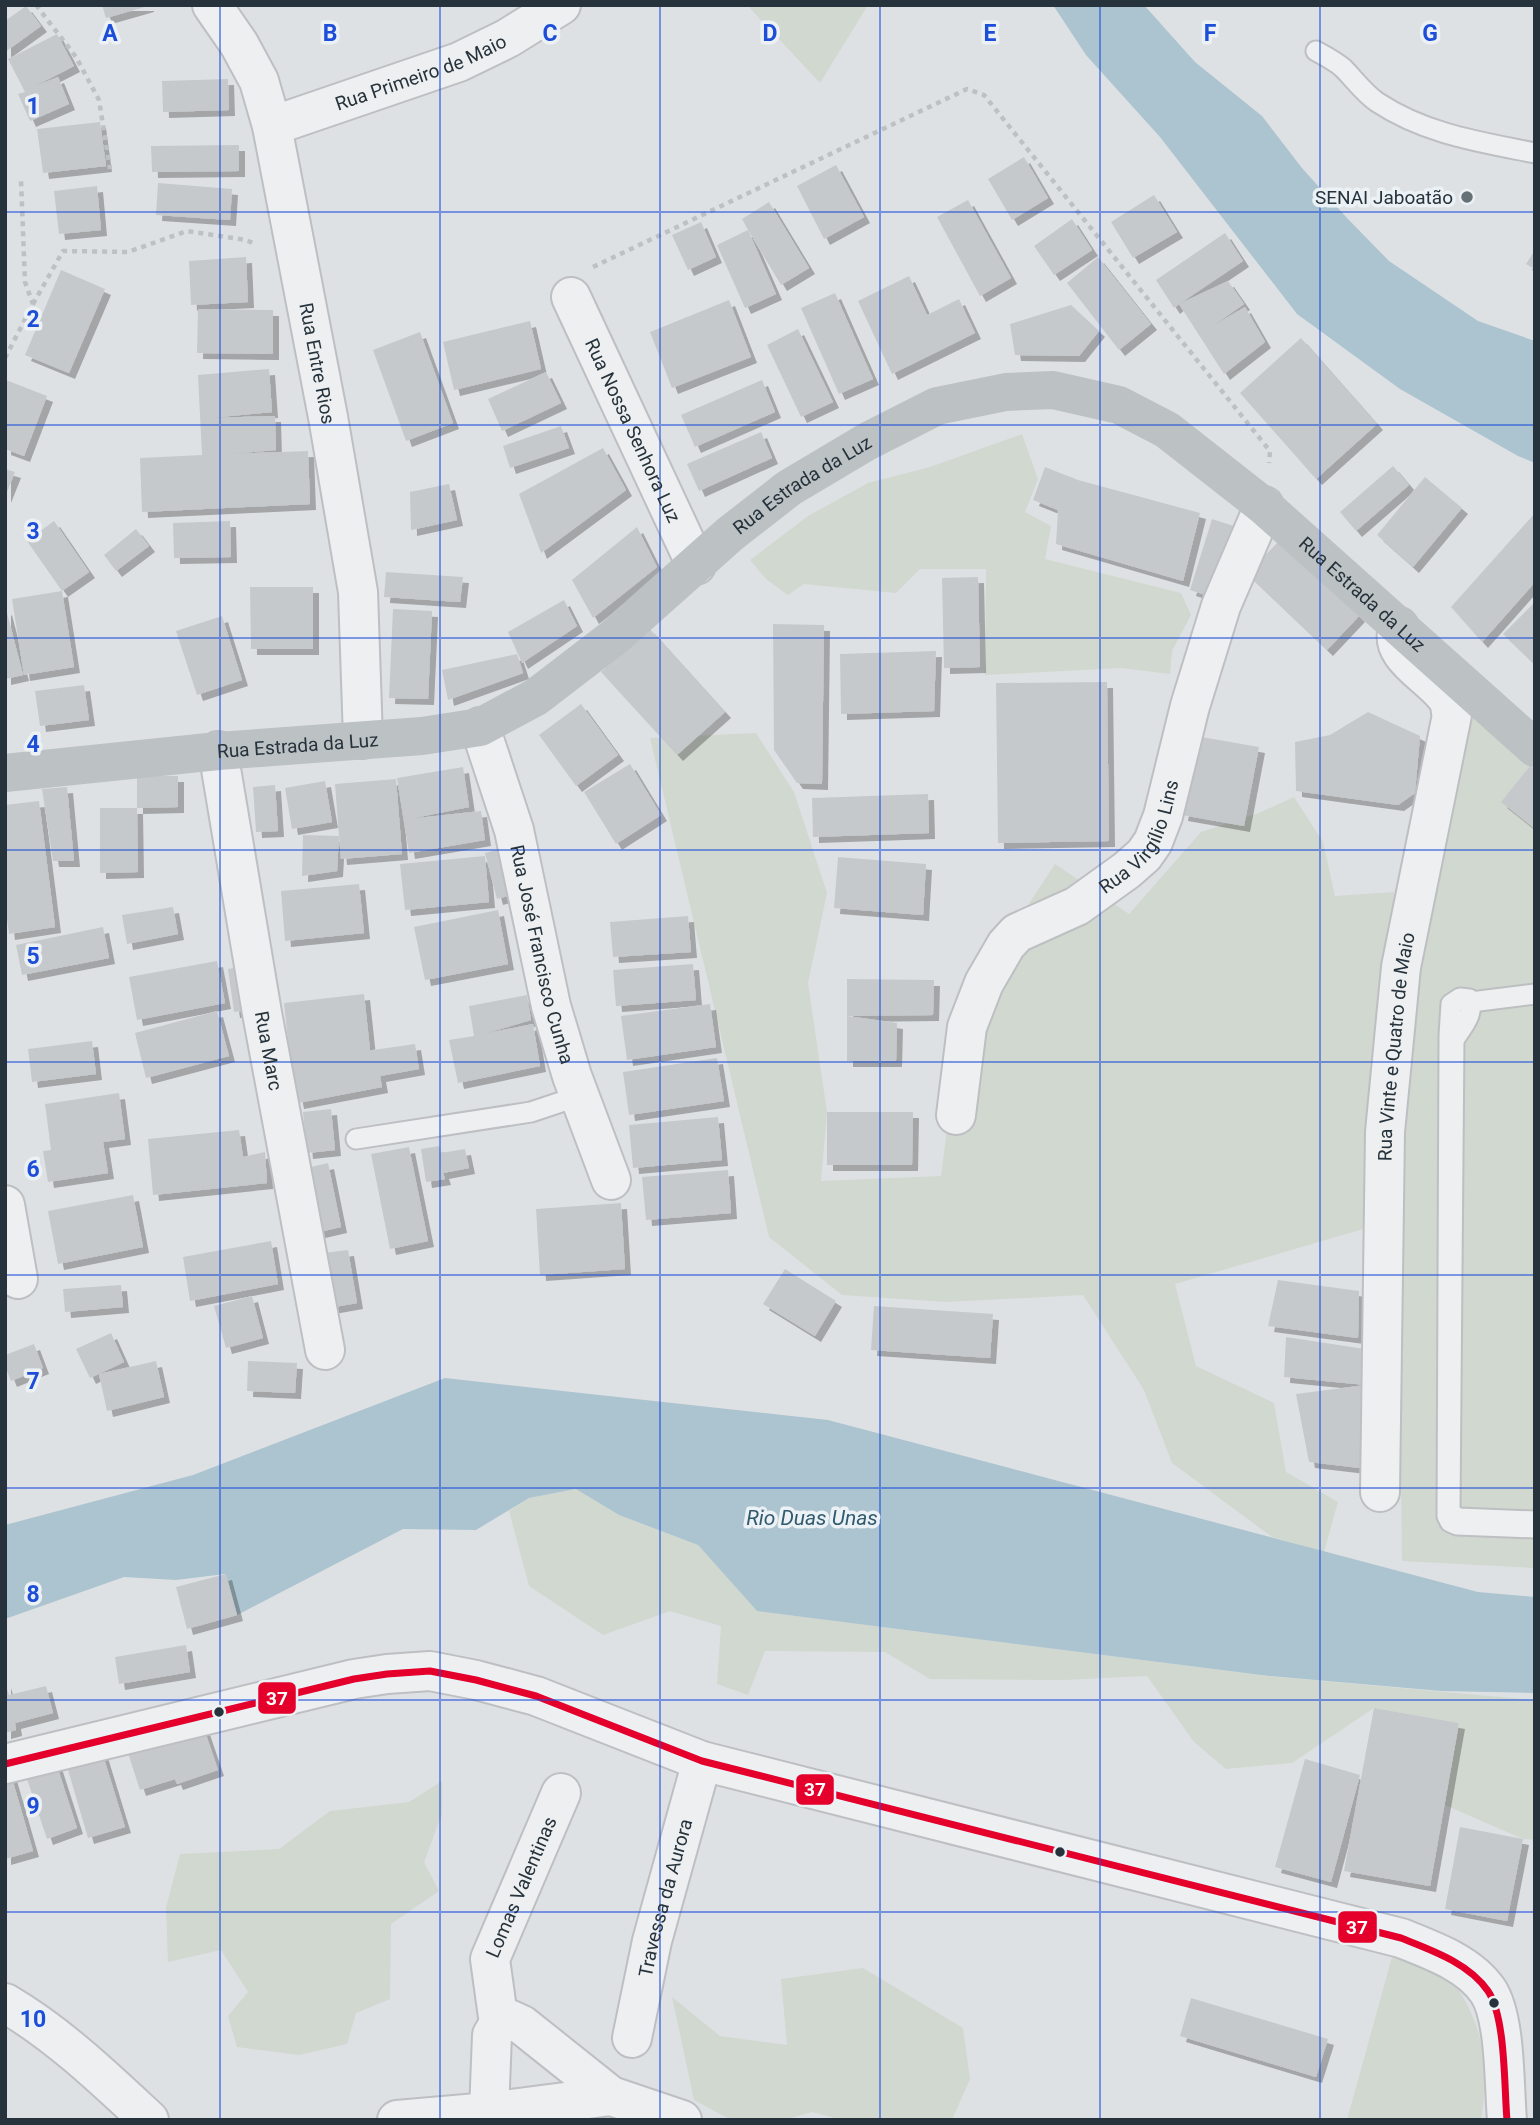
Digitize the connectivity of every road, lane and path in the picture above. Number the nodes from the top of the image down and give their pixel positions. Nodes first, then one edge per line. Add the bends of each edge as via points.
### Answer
1 (36, 5) edge
2 (212, 5) edge
3 (561, 5) edge
4 (1316, 51) dead end
5 (272, 126) junction
6 (1535, 152) edge
7 (110, 169) dead end
8 (22, 180) dead end
9 (298, 261) junction
10 (571, 297) joint
11 (33, 304) junction
12 (5, 358) edge
13 (1264, 506) junction
14 (696, 565) junction
15 (1399, 627) junction
16 (480, 727) junction
17 (363, 739) junction
18 (1535, 748) edge
19 (218, 751) junction
20 (5, 773) edge
21 (1535, 994) edge
22 (1471, 1002) junction
23 (579, 1096) junction
24 (956, 1115) dead end
25 (356, 1139) dead end
26 (611, 1180) dead end
27 (5, 1205) edge
28 (18, 1279) dead end
29 (325, 1350) dead end
30 (1380, 1492) dead end
31 (1535, 1521) edge
32 (1535, 1528) edge
33 (702, 1761) junction
34 (5, 1764) edge
35 (561, 1793) dead end
36 (5, 2003) edge
37 (499, 2024) junction
38 (632, 2038) dead end
39 (611, 2096) junction
40 (489, 2112) junction
41 (149, 2120) edge
42 (397, 2120) edge
43 (682, 2120) edge
44 (1507, 2120) edge

1 - 7 path via 76,57 99,100
2 - 5 street, Rua Entre Rios via 259,82
3 - 5 street, Rua Primeiro de Maio via 459,62
4 - 6 lane via 1340,66 1376,101 1405,118 1463,139
5 - 9 street, Rua Entre Rios
8 - 11 path via 24,282
9 - 11 path via 246,240 187,231 128,252 63,251
9 - 17 street, Rua Entre Rios via 358,592
10 - 13 path via 589,269 967,89 984,95 1270,451
10 - 14 street, Rua Nossa Senhora Luz
11 - 12 path
13 - 14 main road, Rua Estrada da Luz via 1167,430 1119,405 1053,390 1006,392 937,405 868,441 789,488
13 - 15 main road, Rua Estrada da Luz
13 - 24 street, Rua Virgílio Lins via 1221,606 1153,842 1127,870 1077,906 1017,933 1006,944 967,1027
14 - 16 main road, Rua Estrada da Luz via 614,638 536,697
15 - 18 main road, Rua Estrada da Luz
15 - 30 street, Rua Vinte e Quatro de Maio via 1396,638 1401,652 1444,695 1452,715 1401,967 1385,1132
16 - 17 main road, Rua Estrada da Luz
16 - 23 street, Rua José Francisco Cunha via 514,830 551,1006
17 - 19 main road, Rua Estrada da Luz
19 - 20 main road, Rua Estrada da Luz
19 - 29 street, Rua Marc
21 - 22 lane
22 - 31 lane via 1471,1013 1454,1040 1450,1510 1459,1518
22 - 32 lane via 1464,997 1450,1007 1447,1516 1457,1525
23 - 25 lane via 531,1112
23 - 26 street, Rua José Francisco Cunha
27 - 28 street
33 - 34 street via 536,1696 430,1671 354,1679
33 - 38 street, Travessa da Aurora via 652,1941
33 - 44 street via 1401,1938 1442,1955 1475,1977 1499,2012
35 - 37 street, Lomas Valentinas via 489,1959
36 - 41 street via 96,2072
37 - 39 street via 509,2019 522,2025
37 - 40 street via 492,2035
39 - 40 street
39 - 43 street
40 - 42 street

